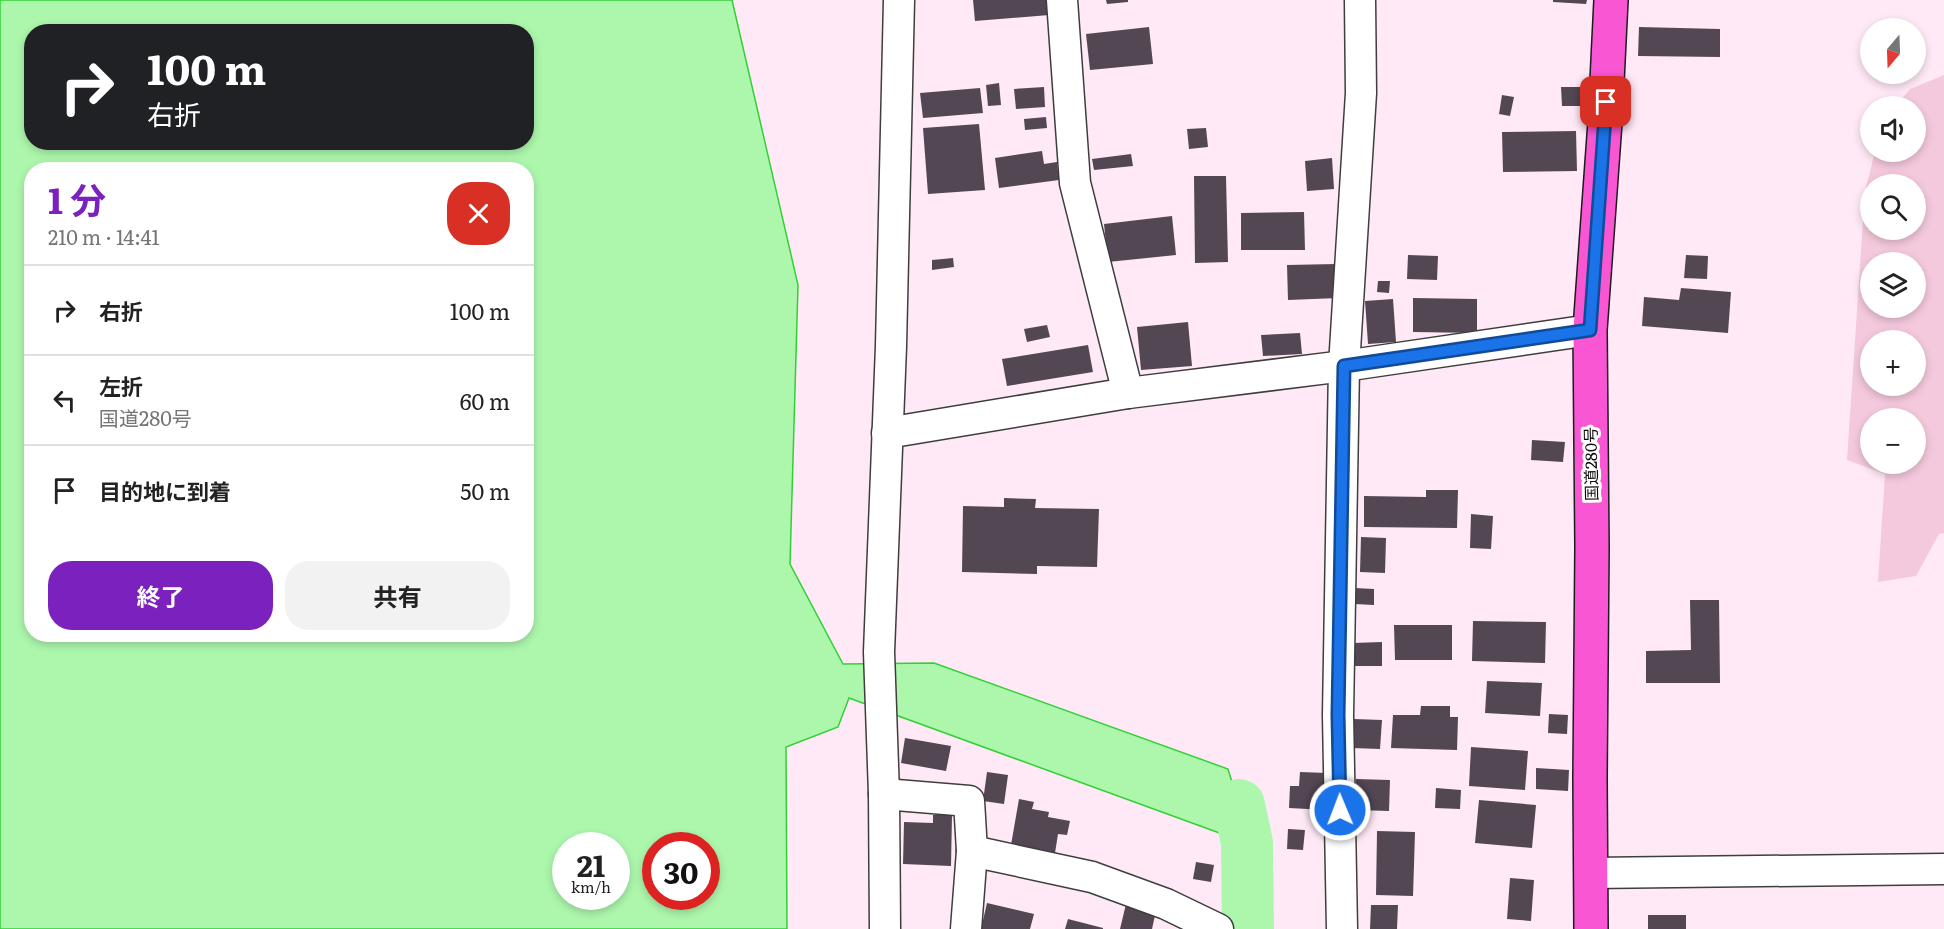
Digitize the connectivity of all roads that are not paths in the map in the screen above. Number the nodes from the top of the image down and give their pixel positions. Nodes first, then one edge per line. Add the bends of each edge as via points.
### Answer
1 (899, 0) edge
2 (1062, 0) edge
3 (1360, 0) edge
4 (1611, 0) edge
5 (1590, 330) junction
6 (1344, 366) junction
7 (1128, 393) junction
8 (887, 433) junction
9 (885, 794) junction
10 (972, 852) junction
11 (1944, 869) edge
12 (1591, 873) junction
13 (885, 929) edge
14 (966, 929) edge
15 (1218, 929) edge
16 (1342, 929) edge
17 (1591, 929) edge

1 - 8 street
2 - 7 street via 1075,183
3 - 6 street via 1361,93
4 - 5 highway, 国道280号
5 - 6 street
5 - 12 highway, 国道280号
6 - 7 street
6 - 16 street via 1338,715
7 - 8 street
8 - 9 street via 879,652
9 - 10 street via 969,801
9 - 13 street
10 - 14 street
10 - 15 street via 1092,877 1166,904
11 - 12 street
12 - 17 highway, 国道280号

